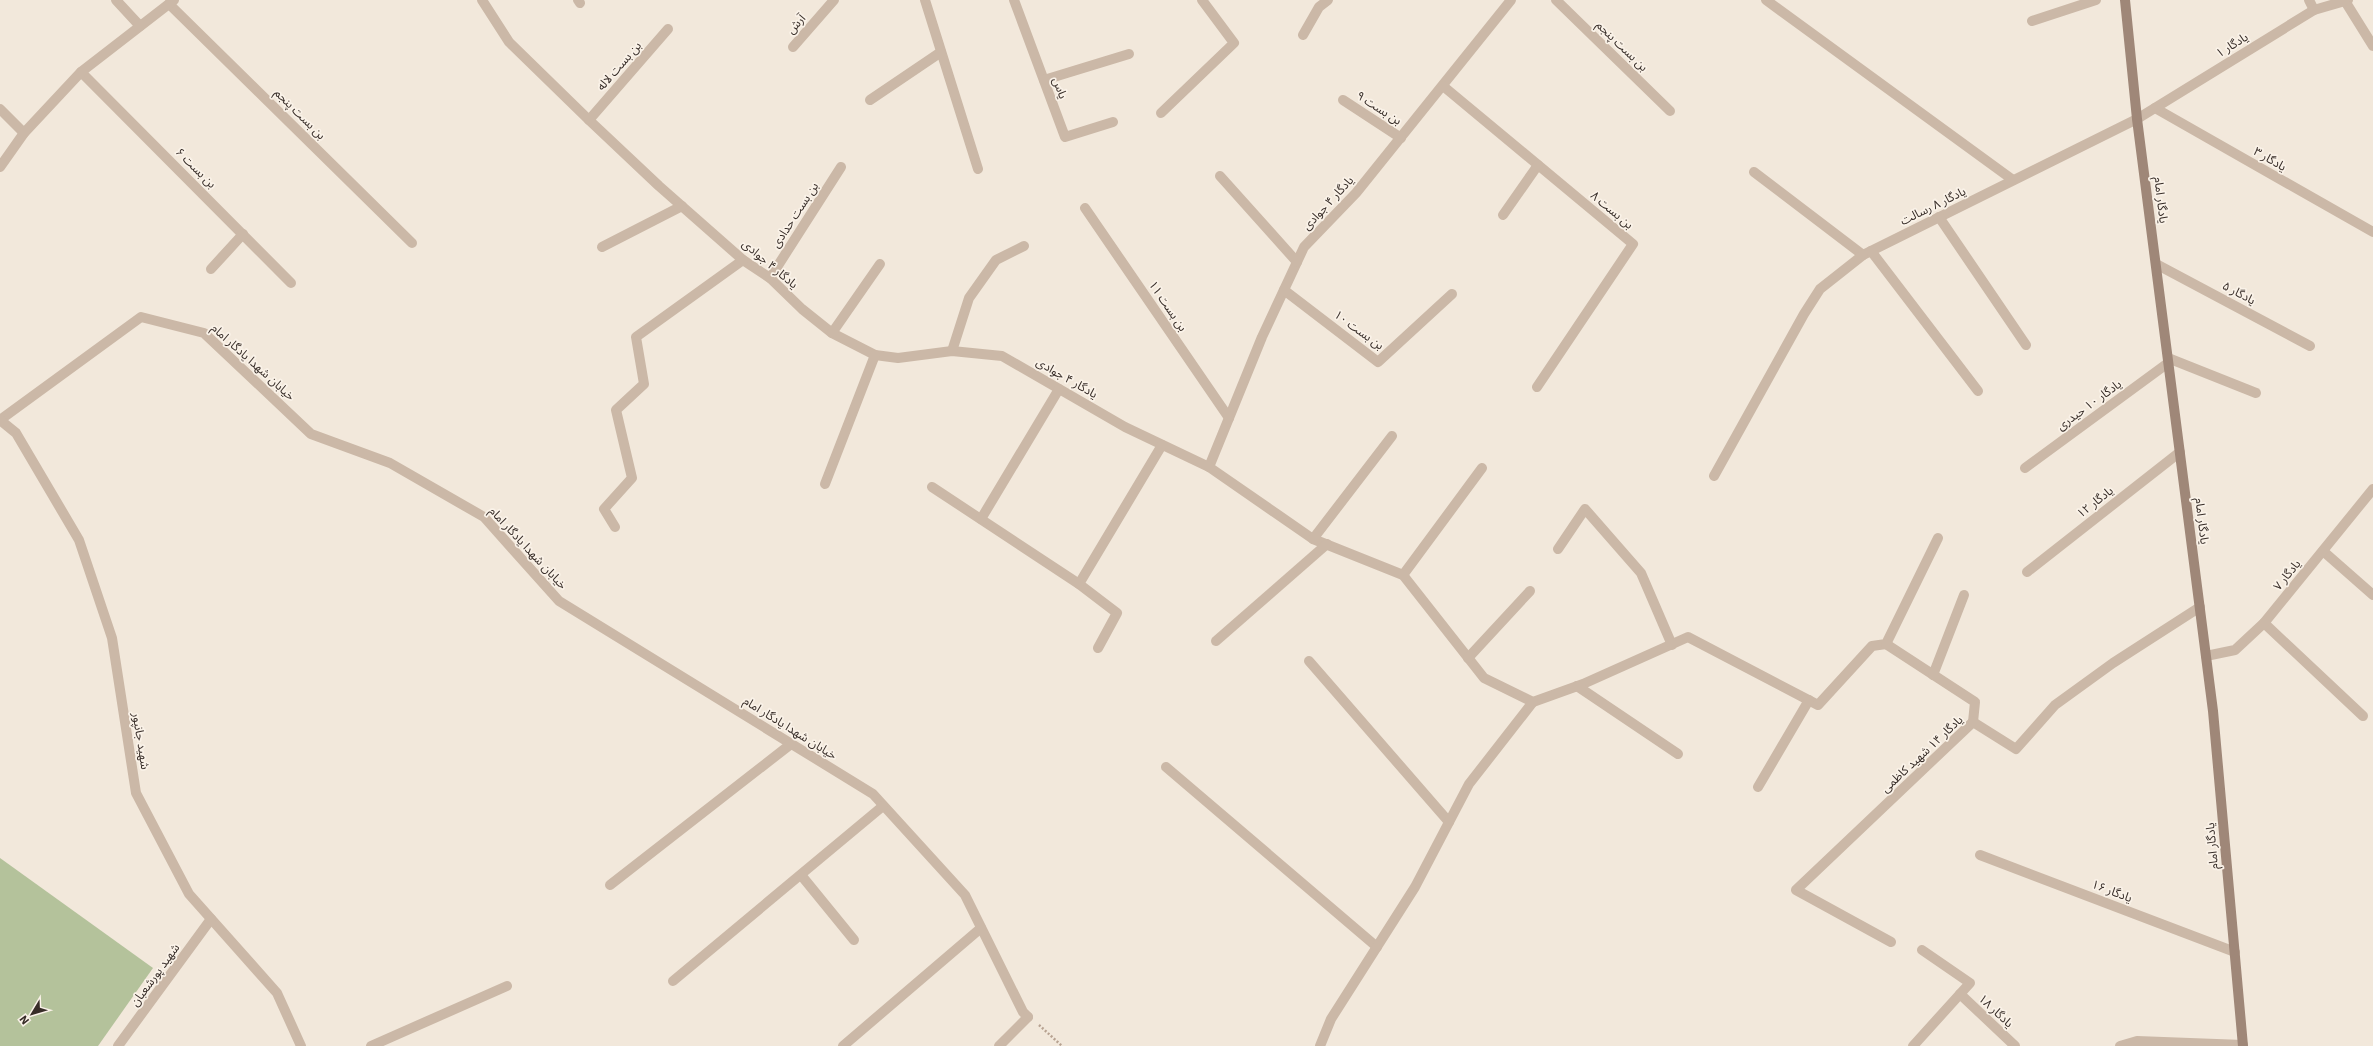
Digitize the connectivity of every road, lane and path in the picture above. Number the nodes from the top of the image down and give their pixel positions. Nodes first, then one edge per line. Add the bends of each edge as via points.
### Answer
1 (116, 0) edge
2 (482, 0) edge
3 (834, 0) edge
4 (925, 0) edge
5 (1014, 0) edge
6 (1202, 0) edge
7 (1328, 0) edge
8 (1511, 0) edge
9 (1556, 0) edge
10 (1766, 0) edge
11 (2096, 0) edge
12 (2125, 0) edge
13 (2309, 0) edge
14 (2346, 0) edge
15 (172, 2) edge
16 (2314, 10) junction
17 (2032, 21) dead end
18 (140, 26) junction
19 (668, 30) dead end
20 (1303, 35) dead end
21 (2373, 46) edge
22 (792, 47) dead end
23 (941, 52) junction
24 (1129, 54) dead end
25 (81, 72) junction
26 (1044, 80) junction
27 (1443, 86) junction
28 (870, 100) dead end
29 (1342, 100) dead end
30 (2155, 108) junction
31 (0, 109) edge
32 (1670, 111) dead end
33 (1161, 113) dead end
34 (2137, 119) junction
35 (589, 120) junction
36 (1113, 122) dead end
37 (24, 134) junction
38 (1401, 138) junction
39 (1538, 165) junction
40 (0, 167) edge
41 (841, 167) dead end
42 (978, 169) dead end
43 (1754, 172) dead end
44 (1220, 176) dead end
45 (2013, 180) junction
46 (682, 206) junction
47 (1085, 208) dead end
48 (1503, 215) dead end
49 (1939, 217) junction
50 (2373, 232) edge
51 (243, 234) junction
52 (412, 243) dead end
53 (1024, 246) dead end
54 (602, 248) dead end
55 (1867, 253) junction
56 (743, 260) junction
57 (1297, 262) junction
58 (880, 264) dead end
59 (2156, 264) junction
60 (211, 269) dead end
61 (770, 278) junction
62 (291, 283) dead end
63 (1284, 290) junction
64 (1452, 294) dead end
65 (832, 333) junction
66 (2026, 345) dead end
67 (2310, 346) dead end
68 (952, 351) junction
69 (875, 355) junction
70 (2168, 360) junction
71 (1537, 387) dead end
72 (1059, 389) junction
73 (1978, 391) dead end
74 (2256, 393) dead end
75 (1229, 418) junction
76 (0, 420) edge
77 (1392, 436) dead end
78 (1162, 445) junction
79 (2180, 452) junction
80 (1209, 467) junction
81 (1482, 468) dead end
82 (2025, 468) dead end
83 (1714, 476) dead end
84 (824, 484) dead end
85 (932, 486) dead end
86 (2373, 489) edge
87 (981, 520) junction
88 (615, 527) dead end
89 (1938, 538) dead end
90 (1313, 539) junction
91 (1327, 544) junction
92 (1558, 549) dead end
93 (2323, 551) junction
94 (2027, 572) dead end
95 (1403, 575) junction
96 (1079, 584) junction
97 (1530, 591) dead end
98 (1964, 595) dead end
99 (2373, 595) edge
100 (2200, 607) junction
101 (2264, 623) junction
102 (1216, 641) dead end
103 (1886, 644) junction
104 (1672, 645) junction
105 (1098, 648) dead end
106 (2206, 656) junction
107 (1468, 658) junction
108 (1309, 661) dead end
109 (1933, 675) junction
110 (1577, 686) junction
111 (1809, 700) junction
112 (1533, 702) junction
113 (2363, 716) dead end
114 (1973, 722) junction
115 (791, 744) junction
116 (1678, 754) dead end
117 (1166, 767) dead end
118 (1758, 787) dead end
119 (883, 806) junction
120 (1449, 822) junction
121 (1980, 855) dead end
122 (800, 875) junction
123 (610, 885) dead end
124 (212, 919) junction
125 (981, 928) junction
126 (854, 940) dead end
127 (1891, 942) dead end
128 (1377, 947) junction
129 (1922, 950) dead end
130 (2235, 952) junction
131 (673, 981) dead end
132 (507, 986) dead end
133 (1960, 994) junction
134 (1028, 1016) junction
135 (2243, 1045) edge
136 (118, 1046) edge
137 (301, 1046) edge
138 (371, 1046) edge
139 (843, 1046) edge
140 (1000, 1046) edge
141 (1062, 1046) edge
142 (1320, 1046) edge
143 (1913, 1046) edge
144 (2015, 1046) edge
145 (2120, 1046) edge

1 - 18 street
2 - 35 street, یادگار ۴ جوادی via 509,42
3 - 22 street, آرش
4 - 23 street
5 - 26 street, یاس
6 - 33 street via 1234,43
7 - 20 street via 1319,7
8 - 27 street, یادگار ۴ جوادی
9 - 32 street, بن بست پنجم
10 - 45 street
11 - 17 street
12 - 34 main road, یادگار امام
13 - 16 street
14 - 16 street, یادگار ۱
14 - 21 street
15 - 18 street
15 - 52 street, بن بست پنجم
16 - 30 street, یادگار ۱
18 - 25 street
19 - 35 street, بن بست لاله
23 - 28 street
23 - 42 street
24 - 26 street
25 - 37 street
25 - 51 street, بن بست ۶
26 - 36 street, یاس via 1065,138
27 - 38 street, یادگار ۴ جوادی
27 - 39 street, بن بست ۸
29 - 38 street, بن بست ۹
30 - 34 street, یادگار ۱
30 - 50 street, یادگار ۳
31 - 37 street
34 - 45 street, یادگار ۸ رسالت
34 - 59 main road, یادگار امام
35 - 46 street, یادگار ۴ جوادی
37 - 40 street
38 - 57 street, یادگار ۴ جوادی via 1356,193 1304,247
39 - 48 street
39 - 71 street, بن بست ۸ via 1633,244
41 - 61 street, بن بست حدادی
43 - 55 street
44 - 57 street
45 - 49 street, یادگار ۸ رسالت
46 - 54 street
46 - 56 street, یادگار ۴ جوادی
47 - 75 street, بن بست ۱۱
49 - 55 street, یادگار ۸ رسالت
49 - 66 street
51 - 60 street
51 - 62 street, بن بست ۶
53 - 68 street via 996,260 974,292
55 - 73 street
55 - 83 street, یادگار ۸ رسالت via 1820,289
56 - 61 street, یادگار ۴ جوادی
56 - 88 street via 636,337 644,384 616,410 632,478 604,509
57 - 63 street, یادگار ۴ جوادی
58 - 65 street
59 - 67 street, یادگار ۵
59 - 70 main road, یادگار امام
61 - 65 street, یادگار ۴ جوادی
63 - 64 street, بن بست ۱۰ via 1378,362
63 - 75 street, یادگار ۴ جوادی
65 - 69 street, یادگار ۴ جوادی
68 - 69 street, یادگار ۴ جوادی via 898,358
68 - 72 street, یادگار ۴ جوادی via 1002,356
69 - 84 street
70 - 74 street
70 - 79 main road, یادگار امام
70 - 82 street, یادگار ۱۰ حیدری
72 - 78 street, یادگار ۴ جوادی
72 - 87 street
75 - 80 street, یادگار ۴ جوادی
76 - 115 street, خیابان شهدا یادگار امام via 141,317 204,333 311,434 390,463 484,517 559,601
76 - 124 street, شهید جانپور via 16,433 79,540 112,638 136,793 189,894
77 - 90 street
78 - 80 street, یادگار ۴ جوادی
78 - 96 street
79 - 94 street, یادگار ۱۲
79 - 100 main road, یادگار امام
80 - 90 street
81 - 95 street
85 - 87 street
86 - 93 street, یادگار ۷
87 - 96 street
89 - 103 street
90 - 91 street
91 - 95 street
91 - 102 street
92 - 104 street via 1585,509 1641,573
93 - 99 street
93 - 101 street, یادگار ۷
95 - 107 street
96 - 105 street via 1117,613
97 - 107 street
98 - 109 street
100 - 106 main road, یادگار امام
100 - 114 street, یادگار ۱۴ شهید کاظمی via 2055,705 2016,749
101 - 106 street, یادگار ۷ via 2234,650
101 - 113 street
103 - 109 street
103 - 111 street via 1872,646 1818,705
104 - 110 street
104 - 111 street via 1688,637
106 - 130 main road, یادگار امام
107 - 112 street via 1484,678
108 - 120 street
109 - 114 street via 1974,702
110 - 112 street
110 - 116 street
111 - 118 street
112 - 120 street via 1469,784
114 - 127 street, یادگار ۱۴ شهید کاظمی via 1796,890
115 - 119 street, خیابان شهدا یادگار امام via 873,794
115 - 123 street
117 - 128 street
119 - 122 street
119 - 125 street, خیابان شهدا یادگار امام via 965,895
120 - 128 street via 1415,886
121 - 130 street, یادگار ۱۶
122 - 126 street
122 - 131 street
124 - 136 street, شهید پورشعبان
124 - 137 street, شهید جانپور via 277,993
125 - 134 street, خیابان شهدا یادگار امام via 1023,1012
125 - 139 street
128 - 142 street via 1331,1019
129 - 133 street, یادگار ۱۸ via 1970,983
130 - 135 main road, یادگار امام
132 - 138 street
133 - 143 street, یادگار ۱۸
133 - 144 street, یادگار ۱۸
134 - 140 street
134 - 141 path
135 - 145 street via 2137,1041

